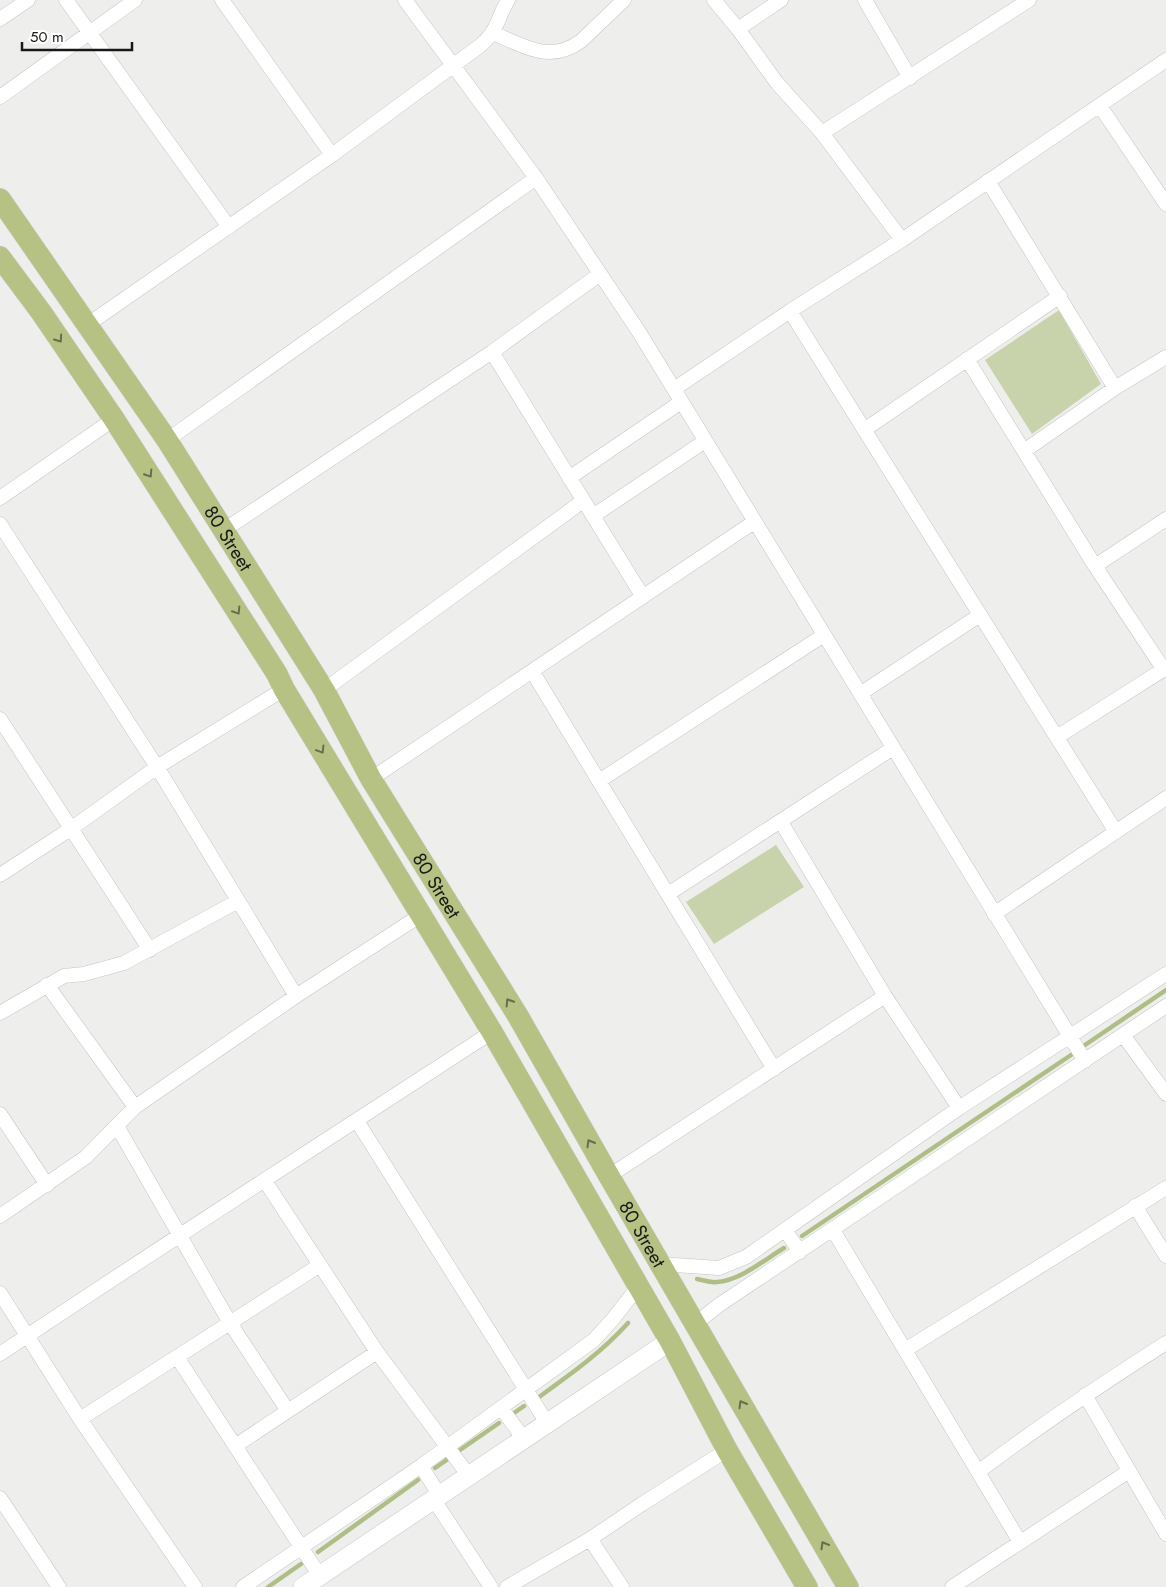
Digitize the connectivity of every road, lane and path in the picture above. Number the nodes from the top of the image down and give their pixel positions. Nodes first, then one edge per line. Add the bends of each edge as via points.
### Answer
1 (28, 0) edge
2 (66, 0) edge
3 (135, 0) edge
4 (222, 0) edge
5 (405, 0) edge
6 (508, 0) edge
7 (624, 0) edge
8 (714, 0) edge
9 (781, 0) edge
10 (865, 0) edge
11 (1029, 0) edge
12 (0, 19) edge
13 (738, 29) junction
14 (90, 33) junction
15 (493, 33) junction
16 (1166, 60) edge
17 (453, 64) junction
18 (910, 78) junction
19 (0, 97) edge
20 (1100, 106) junction
21 (822, 133) junction
22 (332, 155) junction
23 (536, 178) junction
24 (988, 181) junction
25 (0, 199) edge
26 (1166, 204) edge
27 (229, 226) junction
28 (902, 240) junction
29 (0, 257) edge
30 (600, 274) junction
31 (66, 294) junction
32 (1060, 296) junction
33 (790, 311) junction
34 (41, 312) junction
35 (87, 325) junction
36 (492, 352) junction
37 (108, 356) junction
38 (1166, 357) edge
39 (967, 359) junction
40 (85, 376) junction
41 (1115, 388) junction
42 (674, 389) junction
43 (681, 402) junction
44 (114, 419) junction
45 (864, 430) junction
46 (167, 440) junction
47 (705, 441) junction
48 (1024, 451) junction
49 (570, 478) junction
50 (0, 498) edge
51 (584, 501) junction
52 (593, 516) junction
53 (1166, 518) edge
54 (754, 522) junction
55 (0, 524) edge
56 (224, 530) junction
57 (1095, 566) junction
58 (643, 597) junction
59 (980, 615) junction
60 (824, 635) junction
61 (1165, 669) edge
62 (532, 671) junction
63 (284, 688) junction
64 (324, 690) junction
65 (860, 694) junction
66 (0, 719) edge
67 (1057, 737) junction
68 (893, 748) junction
69 (157, 767) junction
70 (371, 779) junction
71 (599, 782) junction
72 (1166, 798) edge
73 (781, 822) junction
74 (72, 828) junction
75 (1116, 832) junction
76 (0, 875) edge
77 (668, 894) junction
78 (238, 901) junction
79 (421, 914) junction
80 (994, 914) junction
81 (150, 950) junction
82 (1166, 974) edge
83 (47, 985) junction
84 (296, 996) junction
85 (885, 996) junction
86 (1166, 1006) edge
87 (0, 1013) edge
88 (492, 1032) junction
89 (1124, 1035) junction
90 (1070, 1036) junction
91 (1085, 1061) junction
92 (774, 1069) junction
93 (1166, 1094) edge
94 (135, 1107) junction
95 (959, 1108) junction
96 (0, 1114) edge
97 (357, 1121) junction
98 (118, 1126) junction
99 (609, 1176) junction
100 (265, 1181) junction
101 (47, 1185) junction
102 (1166, 1188) edge
103 (1135, 1206) junction
104 (0, 1216) edge
105 (785, 1230) junction
106 (833, 1230) junction
107 (180, 1234) junction
108 (800, 1252) junction
109 (1166, 1256) edge
110 (660, 1264) junction
111 (320, 1265) junction
112 (638, 1287) junction
113 (0, 1293) edge
114 (230, 1323) junction
115 (695, 1324) junction
116 (27, 1335) junction
117 (670, 1341) junction
118 (1166, 1343) edge
119 (905, 1350) junction
120 (376, 1352) junction
121 (0, 1354) edge
122 (177, 1357) junction
123 (525, 1392) junction
124 (1085, 1395) junction
125 (502, 1409) junction
126 (288, 1410) junction
127 (80, 1419) junction
128 (547, 1424) junction
129 (524, 1439) junction
130 (235, 1446) junction
131 (448, 1447) junction
132 (727, 1450) junction
133 (421, 1466) junction
134 (1129, 1471) junction
135 (978, 1472) junction
136 (469, 1476) junction
137 (0, 1498) edge
138 (437, 1498) junction
139 (1166, 1534) edge
140 (590, 1539) junction
141 (1020, 1542) junction
142 (301, 1548) junction
143 (320, 1576) junction
144 (59, 1587) edge
145 (195, 1587) edge
146 (243, 1587) edge
147 (303, 1587) edge
148 (492, 1587) edge
149 (507, 1587) edge
150 (622, 1587) edge
151 (807, 1587) edge
152 (848, 1587) edge
153 (952, 1587) edge

1 - 12 street
2 - 14 street
3 - 14 street
4 - 22 street
5 - 17 street
6 - 15 street
7 - 15 street via 581,41 557,52 540,52
8 - 13 street
9 - 13 street
10 - 18 street
11 - 18 street
13 - 21 street via 777,83
14 - 19 street
14 - 27 street
15 - 17 street
16 - 20 street
17 - 22 street
17 - 23 street
18 - 21 street
20 - 24 street
20 - 26 street
21 - 28 street
22 - 27 street
23 - 30 street
23 - 46 street
24 - 28 street
24 - 32 street
25 - 31 main road, 80 Street
27 - 35 street
28 - 33 street
29 - 34 main road, 80 Street
30 - 36 street
30 - 42 street
31 - 34 main road via 66,308 61,314 47,316
31 - 35 main road, 80 Street
32 - 39 street
32 - 41 street
33 - 42 street
33 - 45 street
34 -> 40 main road, 80 Street
35 - 37 main road, 80 Street
36 - 49 street
36 - 56 street
37 - 40 main road via 92,355 86,360
37 - 46 main road, 80 Street
38 - 41 street
39 - 45 street
39 - 48 street
40 - 44 main road, 80 Street
41 - 48 street
42 - 43 street
43 - 47 street
43 - 49 street
44 - 50 street
44 -> 63 main road, 80 Street
45 - 59 street
46 - 56 main road, 80 Street
47 - 52 street
47 - 54 street
48 - 57 street
49 - 51 street
51 - 52 street
51 - 64 street
52 - 58 street
53 - 57 street
54 - 58 street
54 - 60 street
55 - 69 street
56 - 64 main road, 80 Street
57 - 61 street
58 - 62 street
59 - 65 street
59 - 67 street
60 - 65 street
60 - 71 street
61 - 67 street
62 - 70 street
62 - 71 street
63 - 69 street
63 -> 79 main road, 80 Street
64 - 70 main road, 80 Street
65 - 68 street
66 - 74 street
67 - 75 street
68 - 73 street
68 - 80 street
69 - 74 street
69 - 78 street
99 -> 70 main road, 80 Street via 518,1016
71 - 77 street
72 - 75 street
73 - 77 street
73 - 85 street
74 - 76 street
74 - 81 street
75 - 80 street
77 - 92 street
78 - 81 street
78 - 84 street
79 - 84 street
79 - 88 main road, 80 Street
80 - 90 street
81 - 83 street via 124,963 64,976
82 - 90 street
83 - 87 street
83 - 94 street
84 - 94 street
85 - 92 street
85 - 95 street
86 - 89 street
88 - 97 street
88 - 112 main road, 80 Street
89 - 91 street
89 - 93 street
90 - 91 street
90 - 95 street
91 - 106 street
92 - 99 street
94 - 98 street
95 - 105 street
96 - 101 street
97 - 100 street
97 - 123 street
98 - 101 street via 86,1157
98 - 107 street
99 - 110 main road, 80 Street
100 - 107 street
100 - 111 street
101 - 104 street
102 - 103 street
103 - 109 street
103 - 119 street
105 - 108 street
105 - 110 street via 746,1257 719,1268
106 - 108 street
106 - 119 street
107 - 114 street
107 - 116 street
108 - 115 street
110 - 115 main road, 80 Street
111 - 114 street
111 - 120 street
112 - 117 main road, 80 Street
112 - 123 street via 594,1340
113 - 116 street
114 - 122 street
114 - 126 street
152 -> 115 main road, 80 Street
116 - 121 street
116 - 127 street
117 - 128 street
117 - 132 main road, 80 Street
118 - 124 street
119 - 135 street
120 - 126 street
120 - 131 street
122 - 127 street
122 - 130 street
123 - 125 street
123 - 128 street
124 - 134 street
124 - 135 street
125 - 129 street
125 - 131 street
126 - 130 street
127 - 145 street
128 - 129 street
129 - 136 street
130 - 142 street
131 - 133 street
131 - 136 street
132 - 140 street
132 - 151 main road, 80 Street
133 - 138 street
133 - 142 street
134 - 139 street
134 - 141 street
135 - 141 street
136 - 138 street
137 - 144 street
138 - 143 street
138 - 148 street
140 - 149 street
140 - 150 street
141 - 153 street
142 - 143 street
142 - 146 street
143 - 147 street

